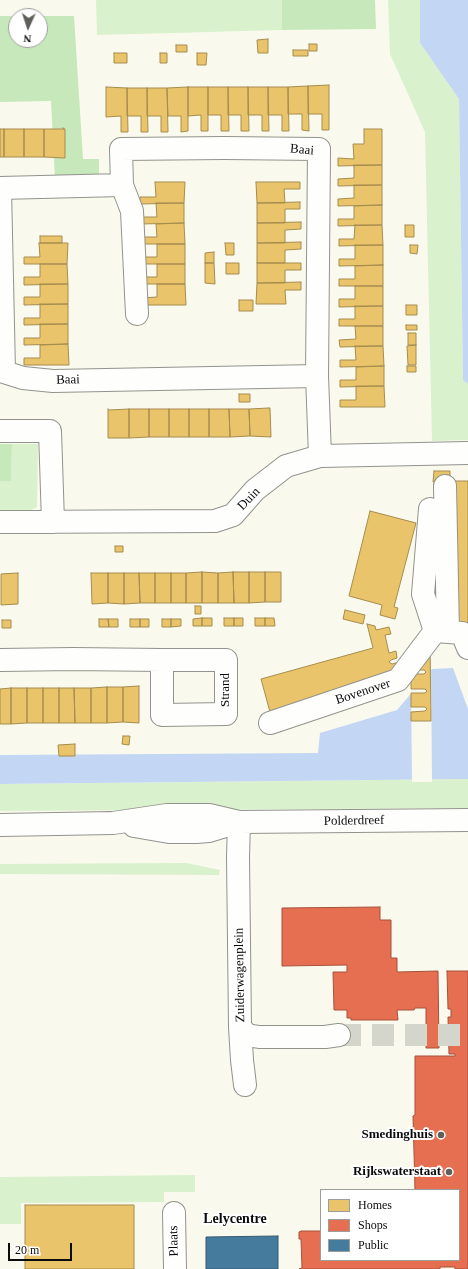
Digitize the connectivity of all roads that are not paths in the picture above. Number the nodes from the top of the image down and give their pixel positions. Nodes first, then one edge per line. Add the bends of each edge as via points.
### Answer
1 (122, 186) junction
2 (0, 188) edge
3 (137, 314) dead end
4 (317, 376) junction
5 (0, 431) edge
6 (468, 453) edge
7 (320, 456) junction
8 (445, 486) dead end
9 (430, 509) dead end
10 (0, 522) edge
11 (53, 522) junction
12 (457, 639) edge
13 (0, 660) edge
14 (162, 660) dead end
15 (270, 723) dead end
16 (468, 820) edge
17 (239, 822) junction
18 (0, 825) edge
19 (240, 1027) junction
20 (339, 1035) tunnel mouth
21 (246, 1085) dead end
22 (174, 1213) dead end
23 (175, 1269) edge

1 - 2 street, Baai
1 - 3 street, Baai via 132,211
1 - 4 street, Baai via 120,149 319,149
2 - 4 street, Baai via 4,372 22,378 53,381
4 - 7 street, Baai
5 - 11 street via 50,431
6 - 7 street, Duin
7 - 11 street, Duin via 286,466 255,490 233,515 215,522
8 - 12 street
9 - 12 street via 423,594
10 - 11 street, Duin
12 - 15 street, Bovenover via 398,680
13 - 14 street
16 - 17 street, Polderdreef
17 - 18 street, Polderdreef via 209,815 167,815 114,823
17 - 19 street, Zuiderwagenplein
19 - 20 street, Zuiderwagenplein via 247,1035 259,1038
19 - 21 street
22 - 23 street, Plaats

